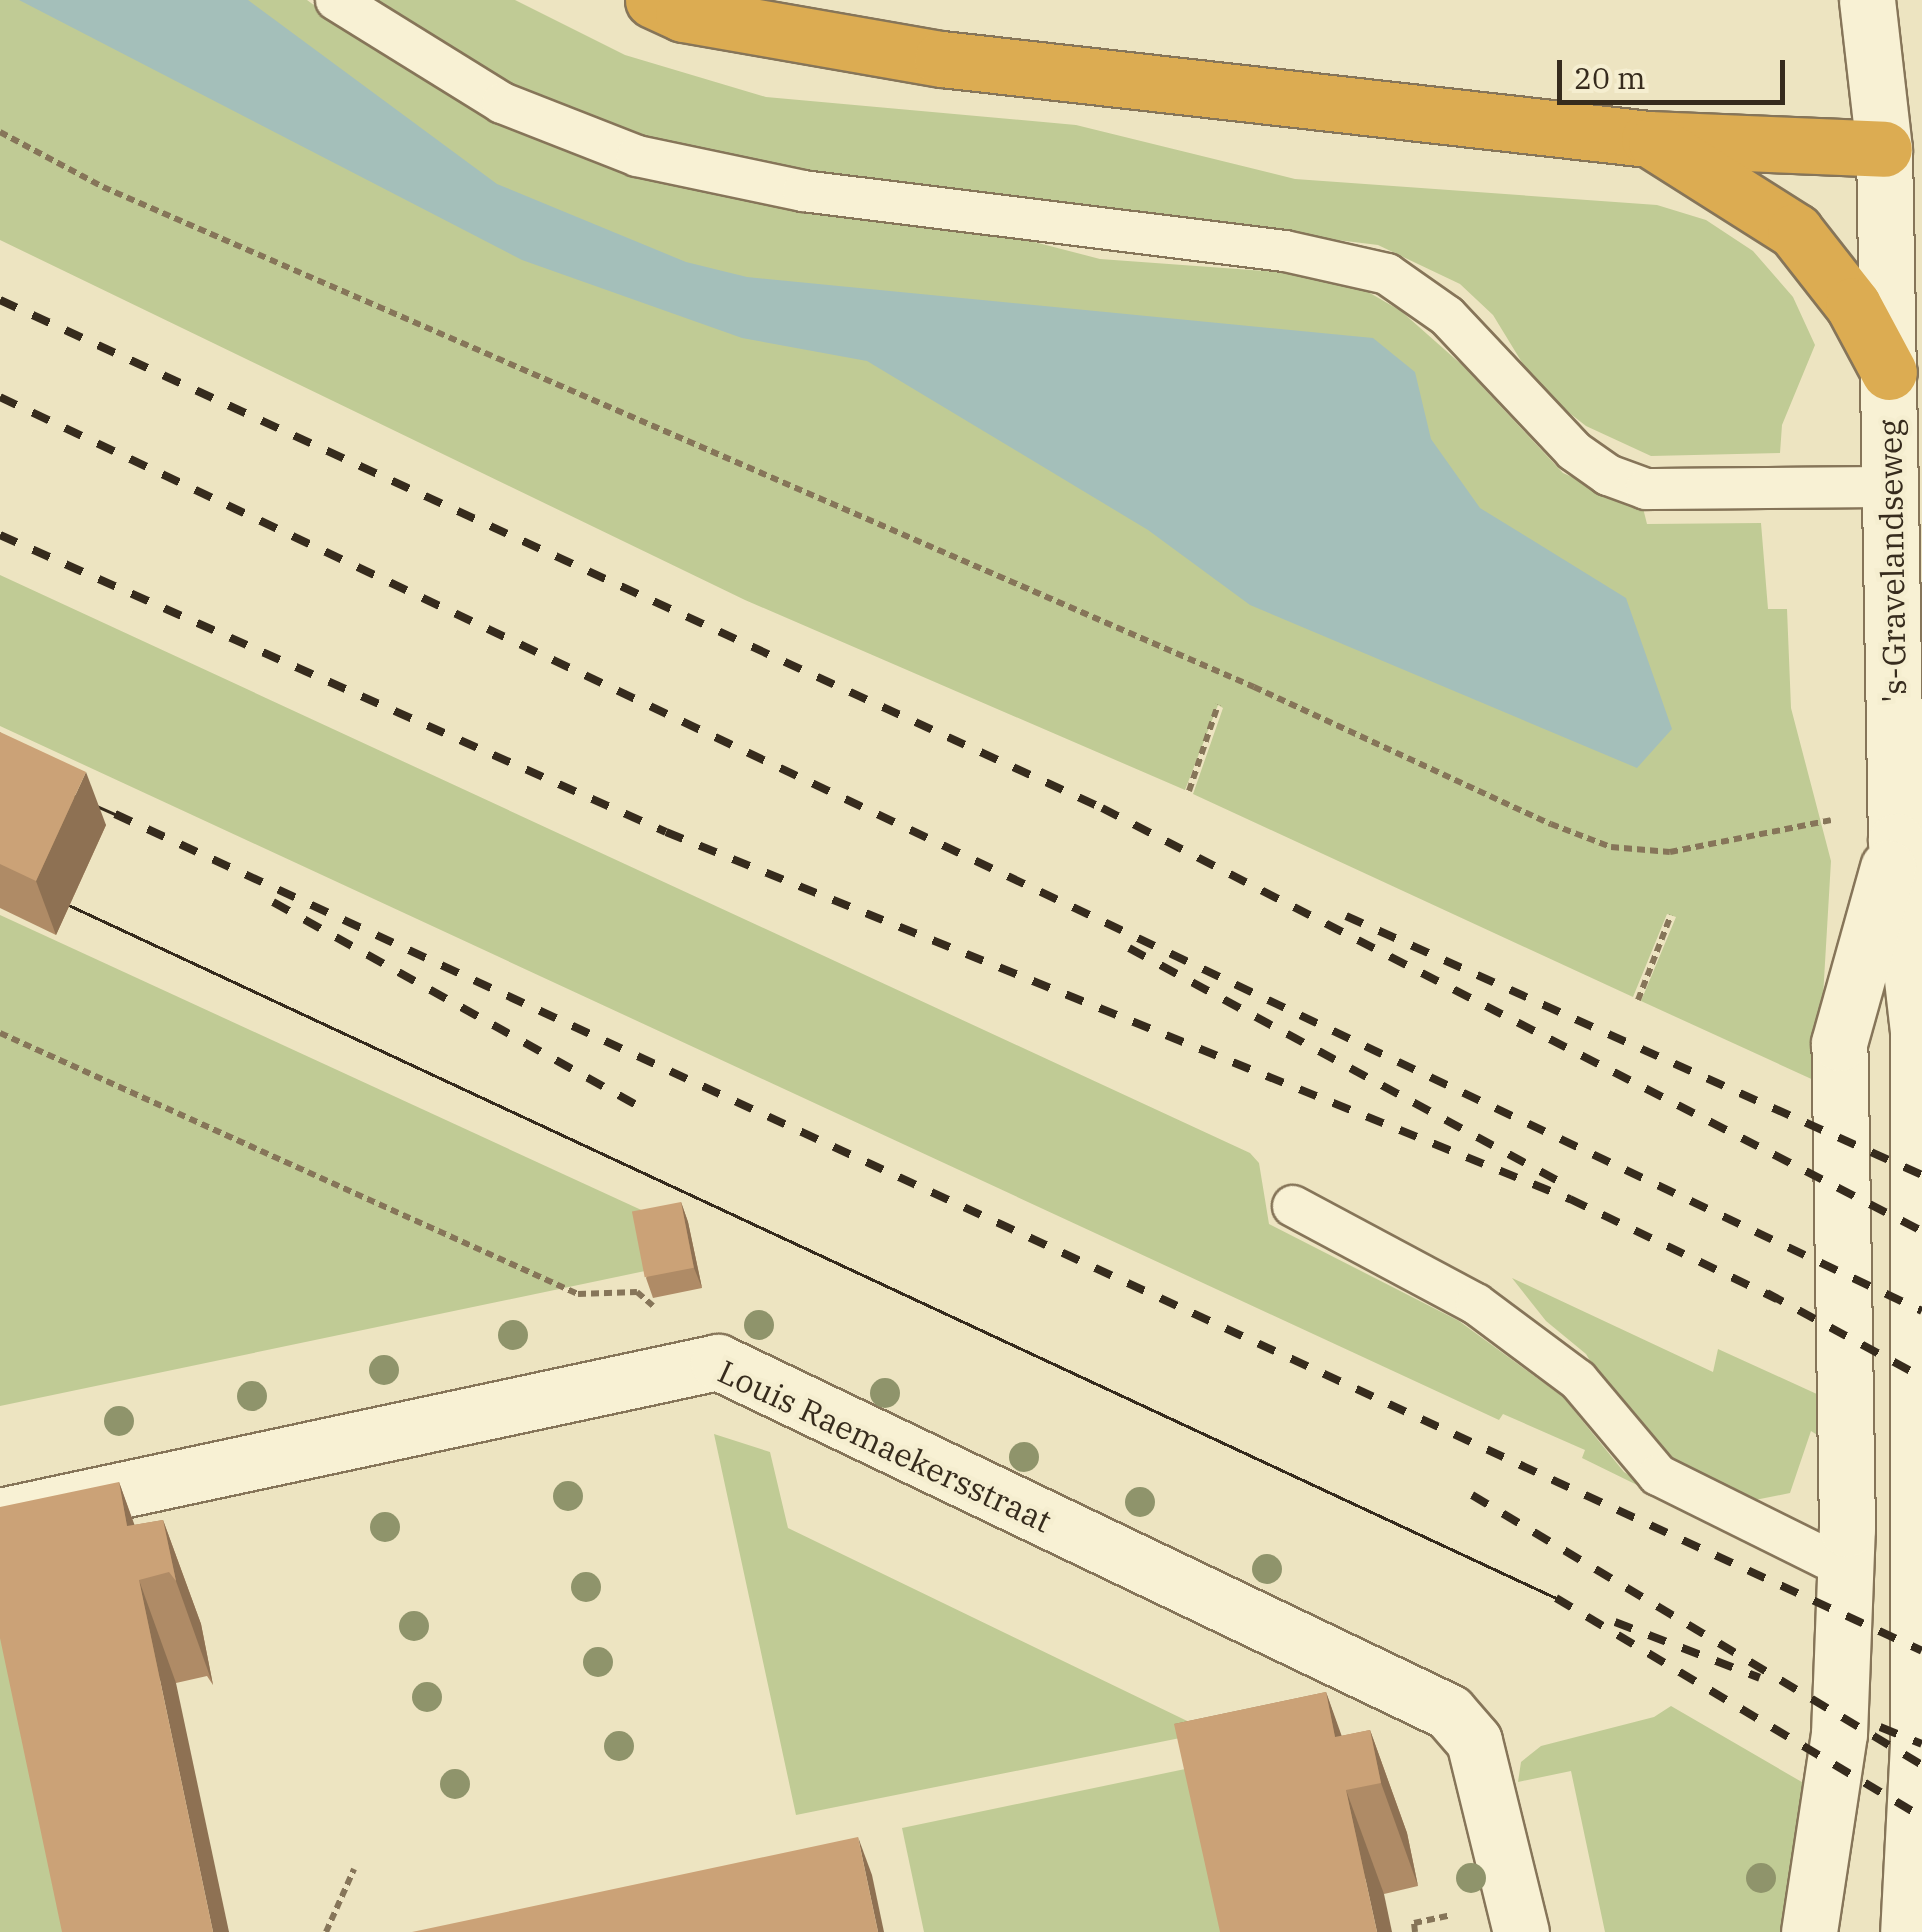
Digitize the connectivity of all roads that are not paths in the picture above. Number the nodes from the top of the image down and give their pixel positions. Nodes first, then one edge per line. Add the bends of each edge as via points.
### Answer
1 (336, 0) edge
2 (653, 0) edge
3 (1867, 0) edge
4 (1649, 140) junction
5 (1903, 150) edge
6 (1889, 372) junction
7 (1890, 488) junction
8 (1896, 824) junction
9 (1294, 1206) dead end
10 (0, 1516) edge
11 (1845, 1568) junction
12 (1521, 1932) edge
13 (1809, 1932) edge
14 (1908, 1932) edge

1 - 7 lane via 502,102 590,142 654,160 803,191 1330,257 1386,274 1447,316 1574,450 1608,475 1646,489
2 - 4 highway via 683,14 942,59
3 - 5 main road, 's-Gravelandseweg
4 - 5 highway
4 - 6 highway via 1795,230 1853,305
5 - 6 main road, 's-Gravelandseweg
6 - 7 main road, 's-Gravelandseweg
7 - 8 main road, 's-Gravelandseweg
8 - 11 main road via 1839,1043
8 - 14 main road, 's-Gravelandseweg via 1918,1031 1918,1744
9 - 11 lane via 1476,1304 1578,1380 1658,1476
10 - 12 main road, Louis Raemaekersstraat via 718,1362 1449,1712 1474,1742
11 - 13 main road via 1839,1734

